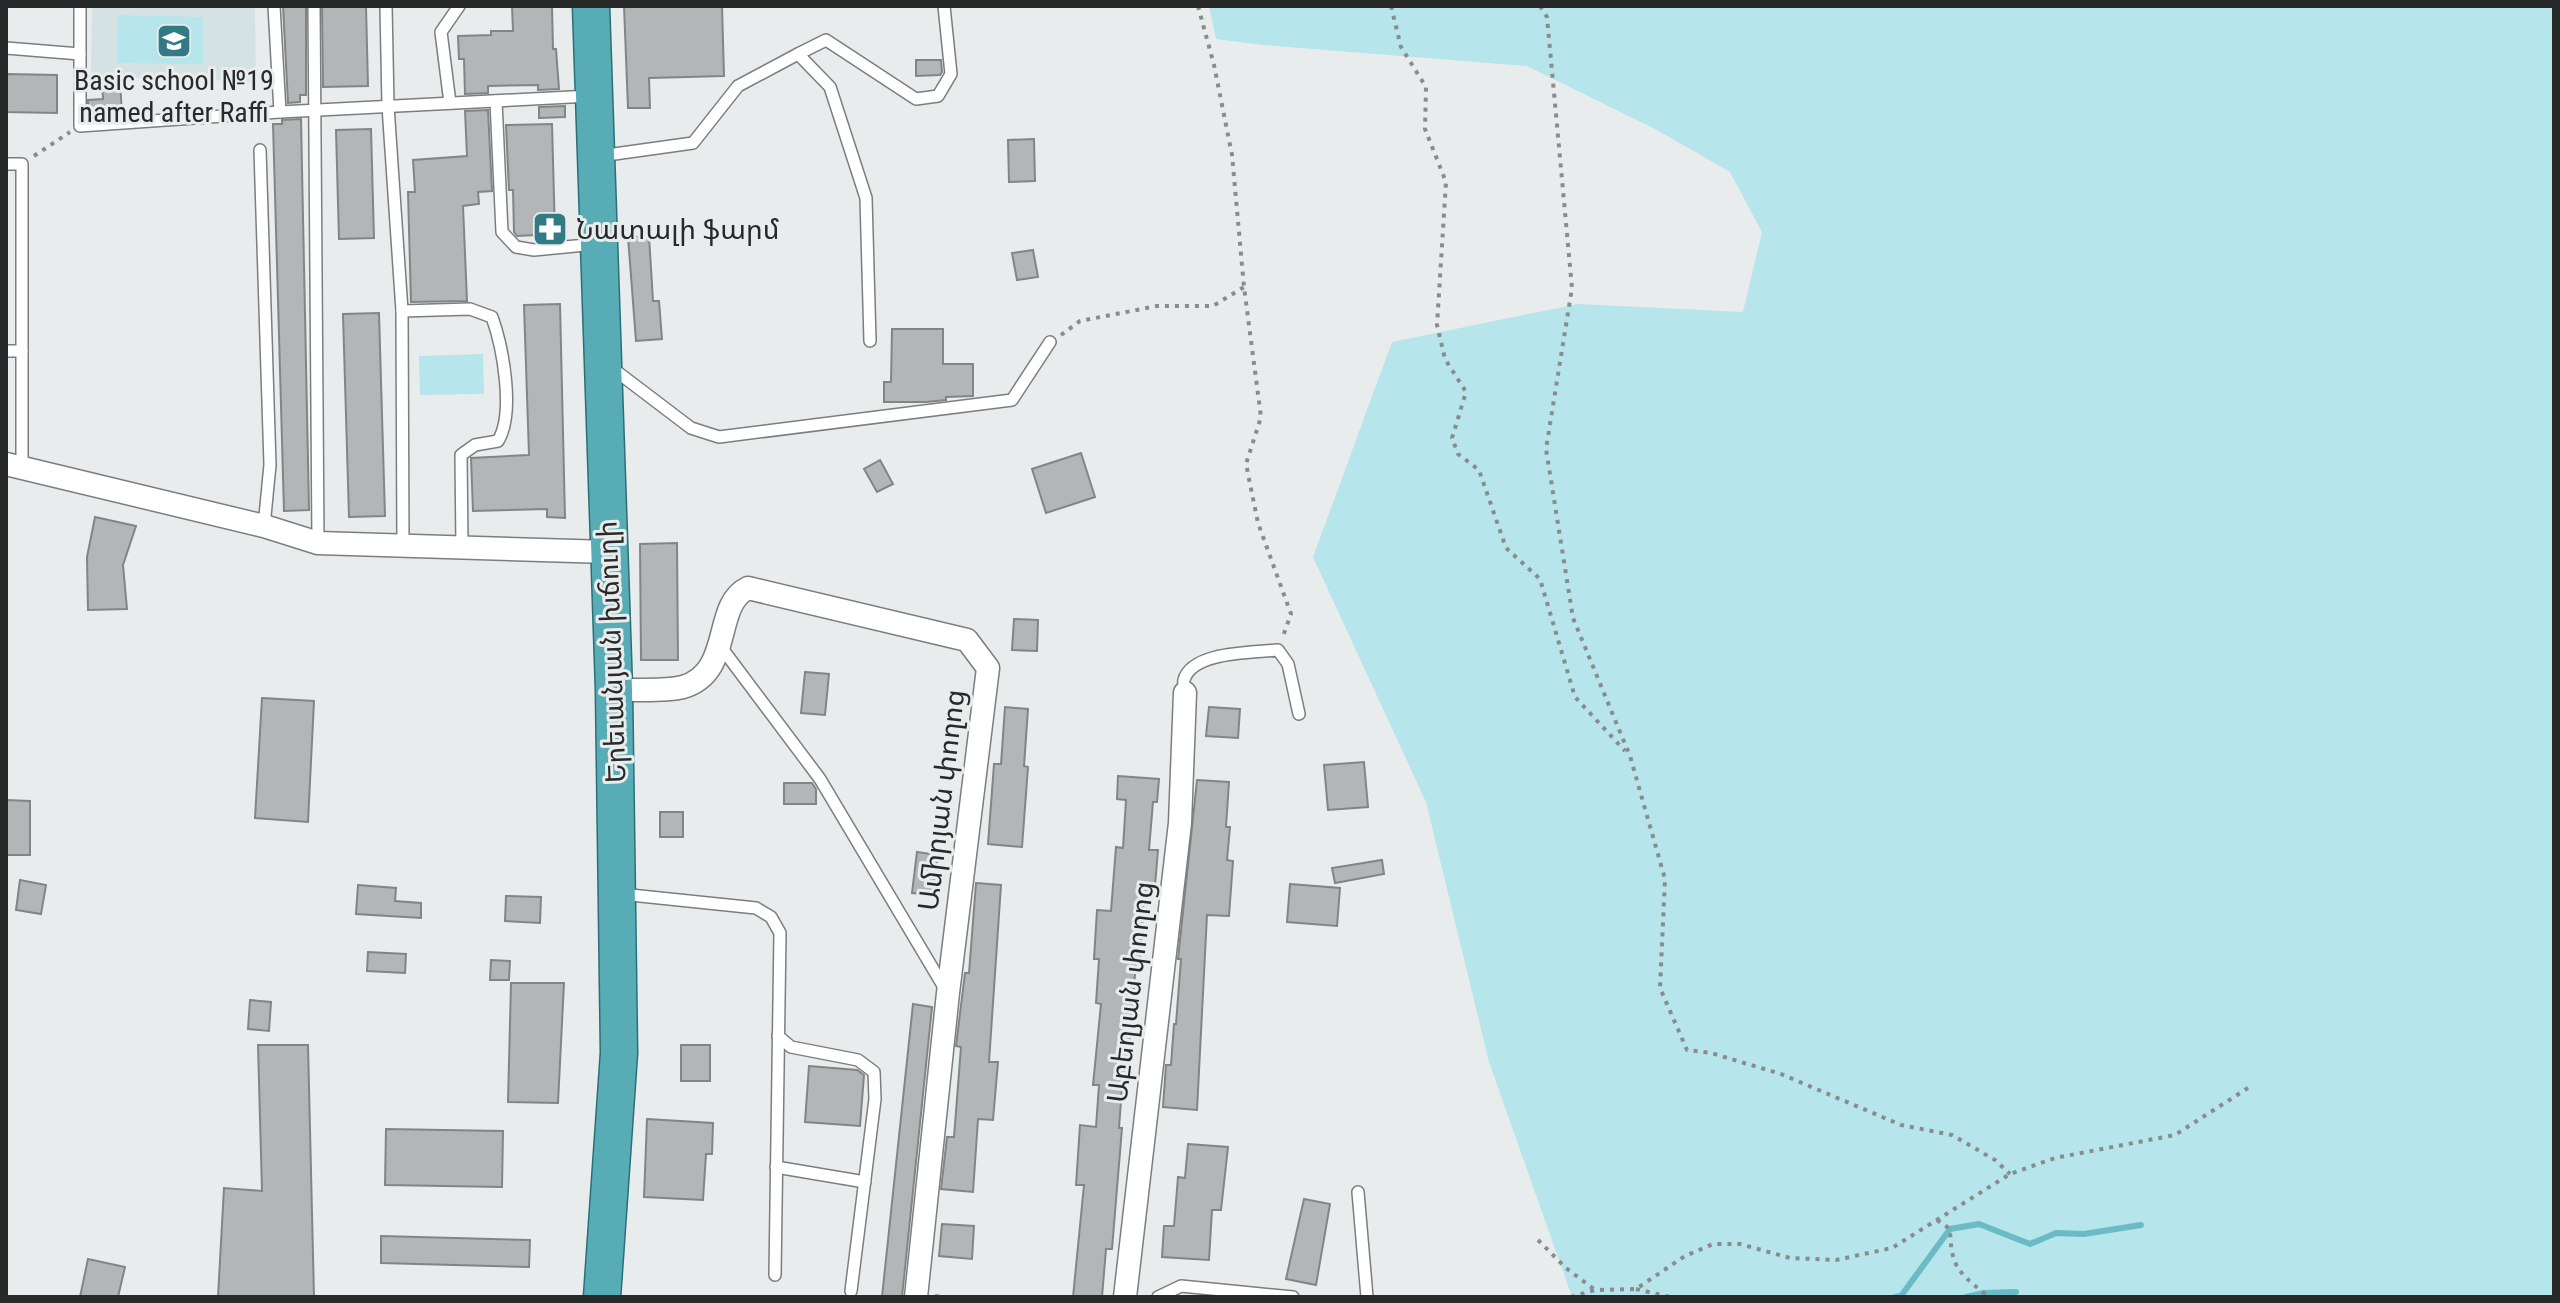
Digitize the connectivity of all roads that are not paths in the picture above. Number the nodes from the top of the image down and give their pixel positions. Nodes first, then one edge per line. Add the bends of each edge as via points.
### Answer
1 (80, 6) edge
2 (274, 6) edge
3 (314, 6) edge
4 (386, 6) edge
5 (459, 6) edge
6 (591, 6) edge
7 (944, 6) edge
8 (6, 48) edge
9 (80, 54) junction
10 (798, 54) junction
11 (593, 96) junction
12 (496, 101) junction
13 (450, 103) junction
14 (388, 106) junction
15 (313, 110) junction
16 (280, 112) junction
17 (260, 150) dead end
18 (595, 157) junction
19 (6, 164) edge
20 (597, 244) junction
21 (402, 311) junction
22 (870, 341) dead end
23 (1050, 342) road end
24 (6, 351) edge
25 (22, 351) junction
26 (602, 360) junction
27 (14, 466) edge
28 (264, 526) junction
29 (318, 543) junction
30 (403, 545) junction
31 (462, 547) junction
32 (608, 552) junction
33 (721, 647) junction
34 (614, 690) junction
35 (1185, 693) joint
36 (1299, 714) dead end
37 (616, 894) junction
38 (948, 993) junction
39 (778, 1036) junction
40 (776, 1167) junction
41 (865, 1182) junction
42 (1358, 1192) dead end
43 (775, 1275) dead end
44 (851, 1291) dead end
45 (602, 1297) edge
46 (916, 1297) edge
47 (1125, 1297) edge
48 (1158, 1297) edge
49 (1293, 1297) edge
50 (1367, 1297) edge

1 - 9 lane
2 - 16 lane
3 - 15 lane
4 - 14 lane
5 - 13 lane via 441,32
6 - 11 highway, Երեւանյան խճուղի
7 - 10 lane via 951,74 938,96 916,99 826,40
8 - 9 lane
9 - 16 lane via 80,126
10 - 18 lane via 738,86 693,143
10 - 22 lane via 830,87 866,198
11 - 12 lane
11 - 18 highway, Երեւանյան խճուղի
12 - 13 lane
12 - 20 lane via 502,232 516,247 534,250
13 - 14 lane
14 - 15 lane
14 - 21 lane
15 - 16 lane
15 - 29 lane
17 - 28 lane via 270,465
18 - 20 highway, Երեւանյան խճուղի
19 - 25 lane via 22,164
20 - 26 highway, Երեւանյան խճուղի
21 - 30 lane
21 - 31 lane via 470,309 492,317 500,338 506,429 498,441 475,445 461,455
23 - 26 lane via 1012,400 719,437 691,428
24 - 25 lane
25 - 27 lane
26 - 32 highway, Երեւանյան խճուղի
27 - 28 street
28 - 29 street
29 - 30 street
30 - 31 street
31 - 32 street
32 - 34 highway, Երեւանյան խճուղի
33 - 34 street, Ամիրյան փողոց via 702,678 682,687
33 - 38 lane via 820,779
33 - 38 street, Ամիրյան փողոց via 732,602 748,588 967,640 988,668
34 - 37 highway, Երեւանյան խճուղի
35 - 36 lane via 1184,680 1194,666 1212,657 1278,650 1288,664
35 - 47 street, Աբեղյան փողոց via 1180,823
37 - 39 lane via 756,908 771,917 780,933
37 - 45 highway, Երեւանյան խճուղի via 619,1053
38 - 46 street, Ամիրյան փողոց
39 - 40 lane
39 - 41 lane via 791,1047 858,1060 874,1072
40 - 41 lane
40 - 43 lane
41 - 44 lane
42 - 50 lane
48 - 49 lane via 1181,1286

